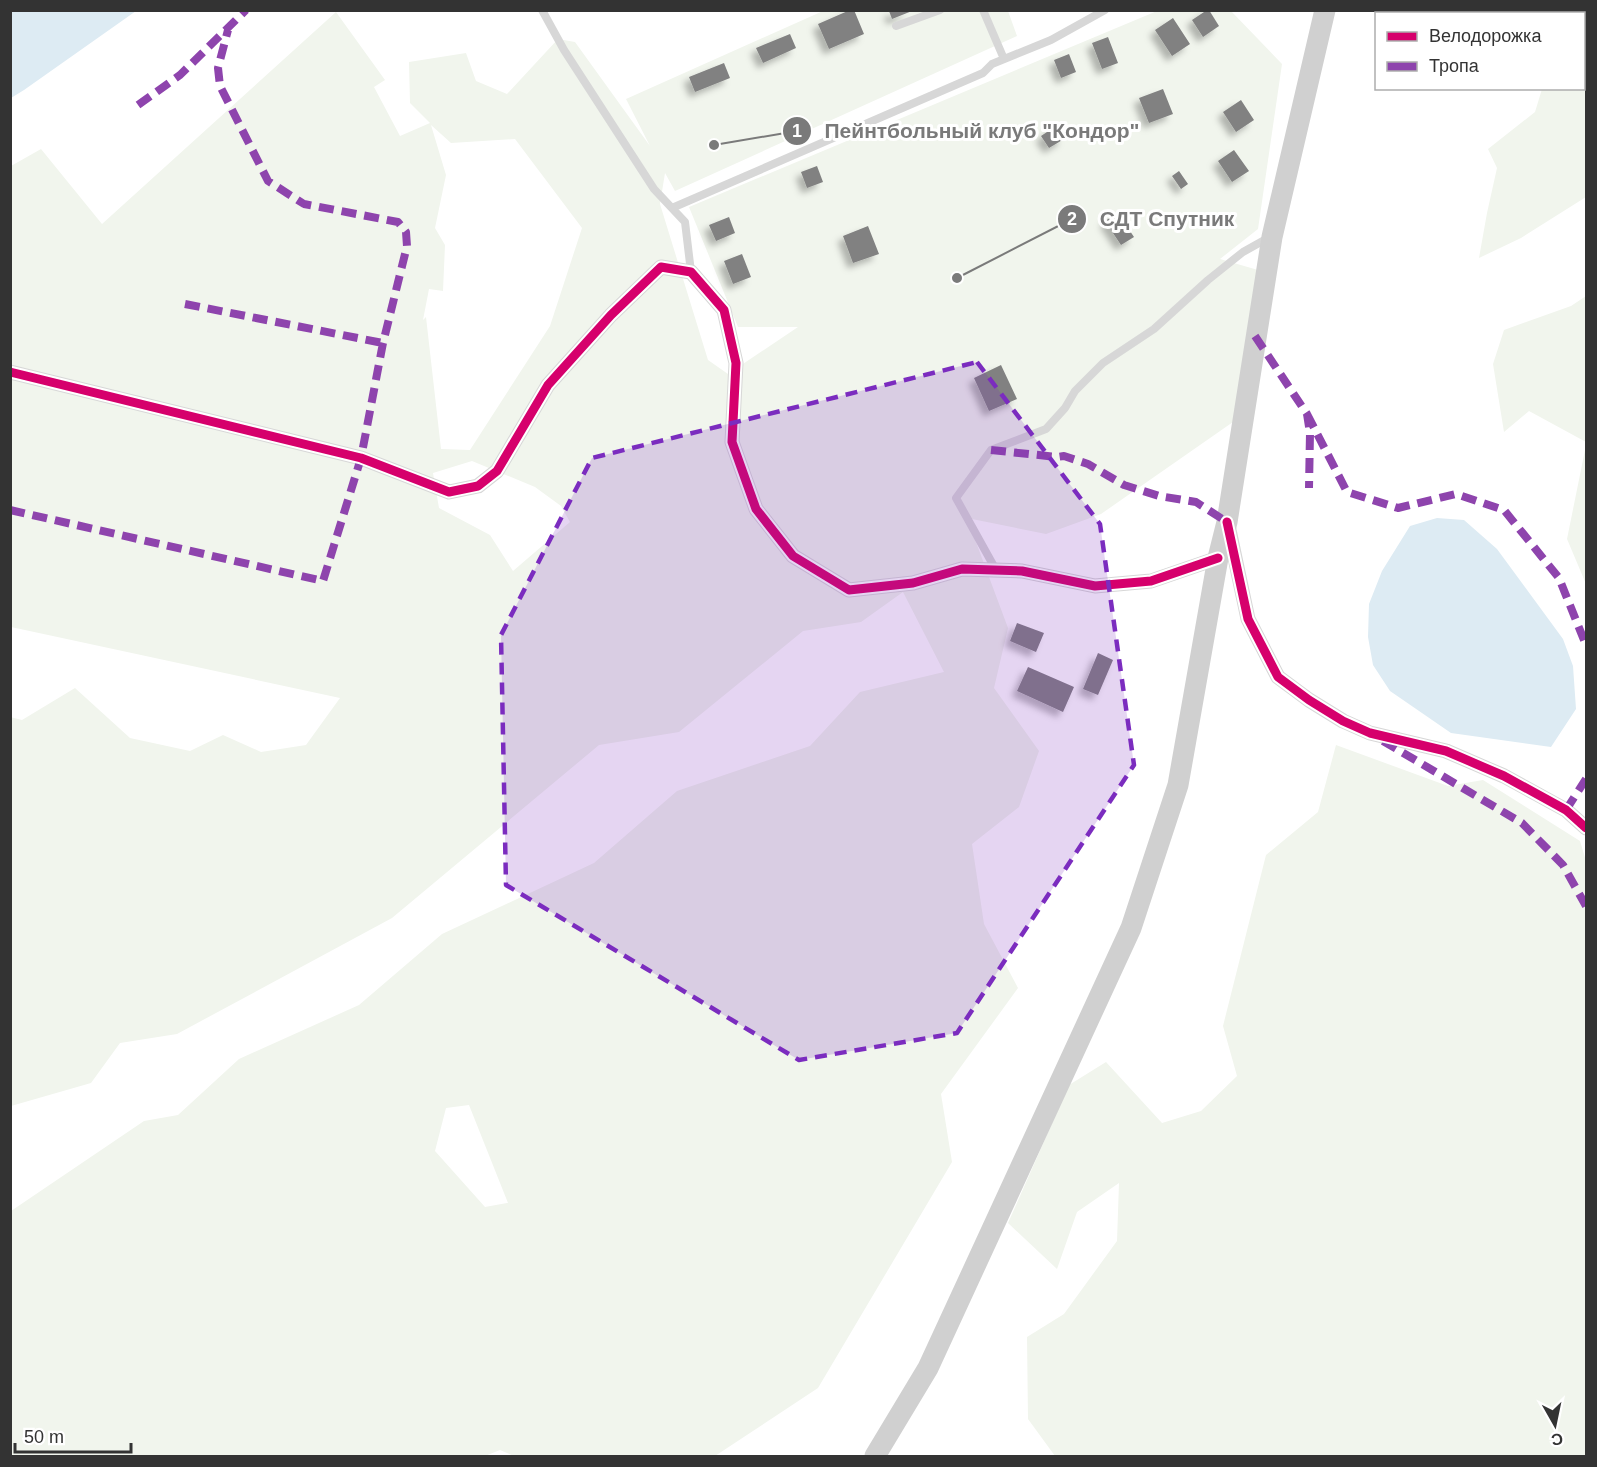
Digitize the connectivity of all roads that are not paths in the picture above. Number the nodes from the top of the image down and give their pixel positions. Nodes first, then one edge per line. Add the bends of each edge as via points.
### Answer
1 (542, 10) edge
2 (940, 10) edge
3 (983, 10) edge
4 (1105, 10) edge
5 (1321, 15) edge
6 (896, 26) dead end
7 (1004, 59) junction
8 (672, 208) junction
9 (1272, 237) junction
10 (691, 272) junction
11 (10, 372) edge
12 (1227, 522) junction
13 (1218, 558) junction
14 (996, 570) junction
15 (1587, 828) edge
16 (876, 1456) edge

1 - 8 lane via 654,189
2 - 6 lane
3 - 7 lane
4 - 7 lane via 1051,40
5 - 9 main road
7 - 8 lane via 983,73
8 - 10 lane via 685,222
9 - 12 main road
9 - 14 lane via 1243,252 1154,329 1103,363 1046,429 991,450 956,498
10 - 11 street via 661,267 548,385 497,471 478,486 450,492 361,458
10 - 14 street via 724,310 736,363 732,442 752,498 756,509 794,556 849,590 914,583 963,569
12 - 13 main road
12 - 15 street via 1248,619 1278,677 1343,721 1370,733 1446,752 1504,776 1566,810
13 - 14 street via 1151,581 1095,586 1022,571
13 - 16 main road via 1178,785 1131,928 928,1368

